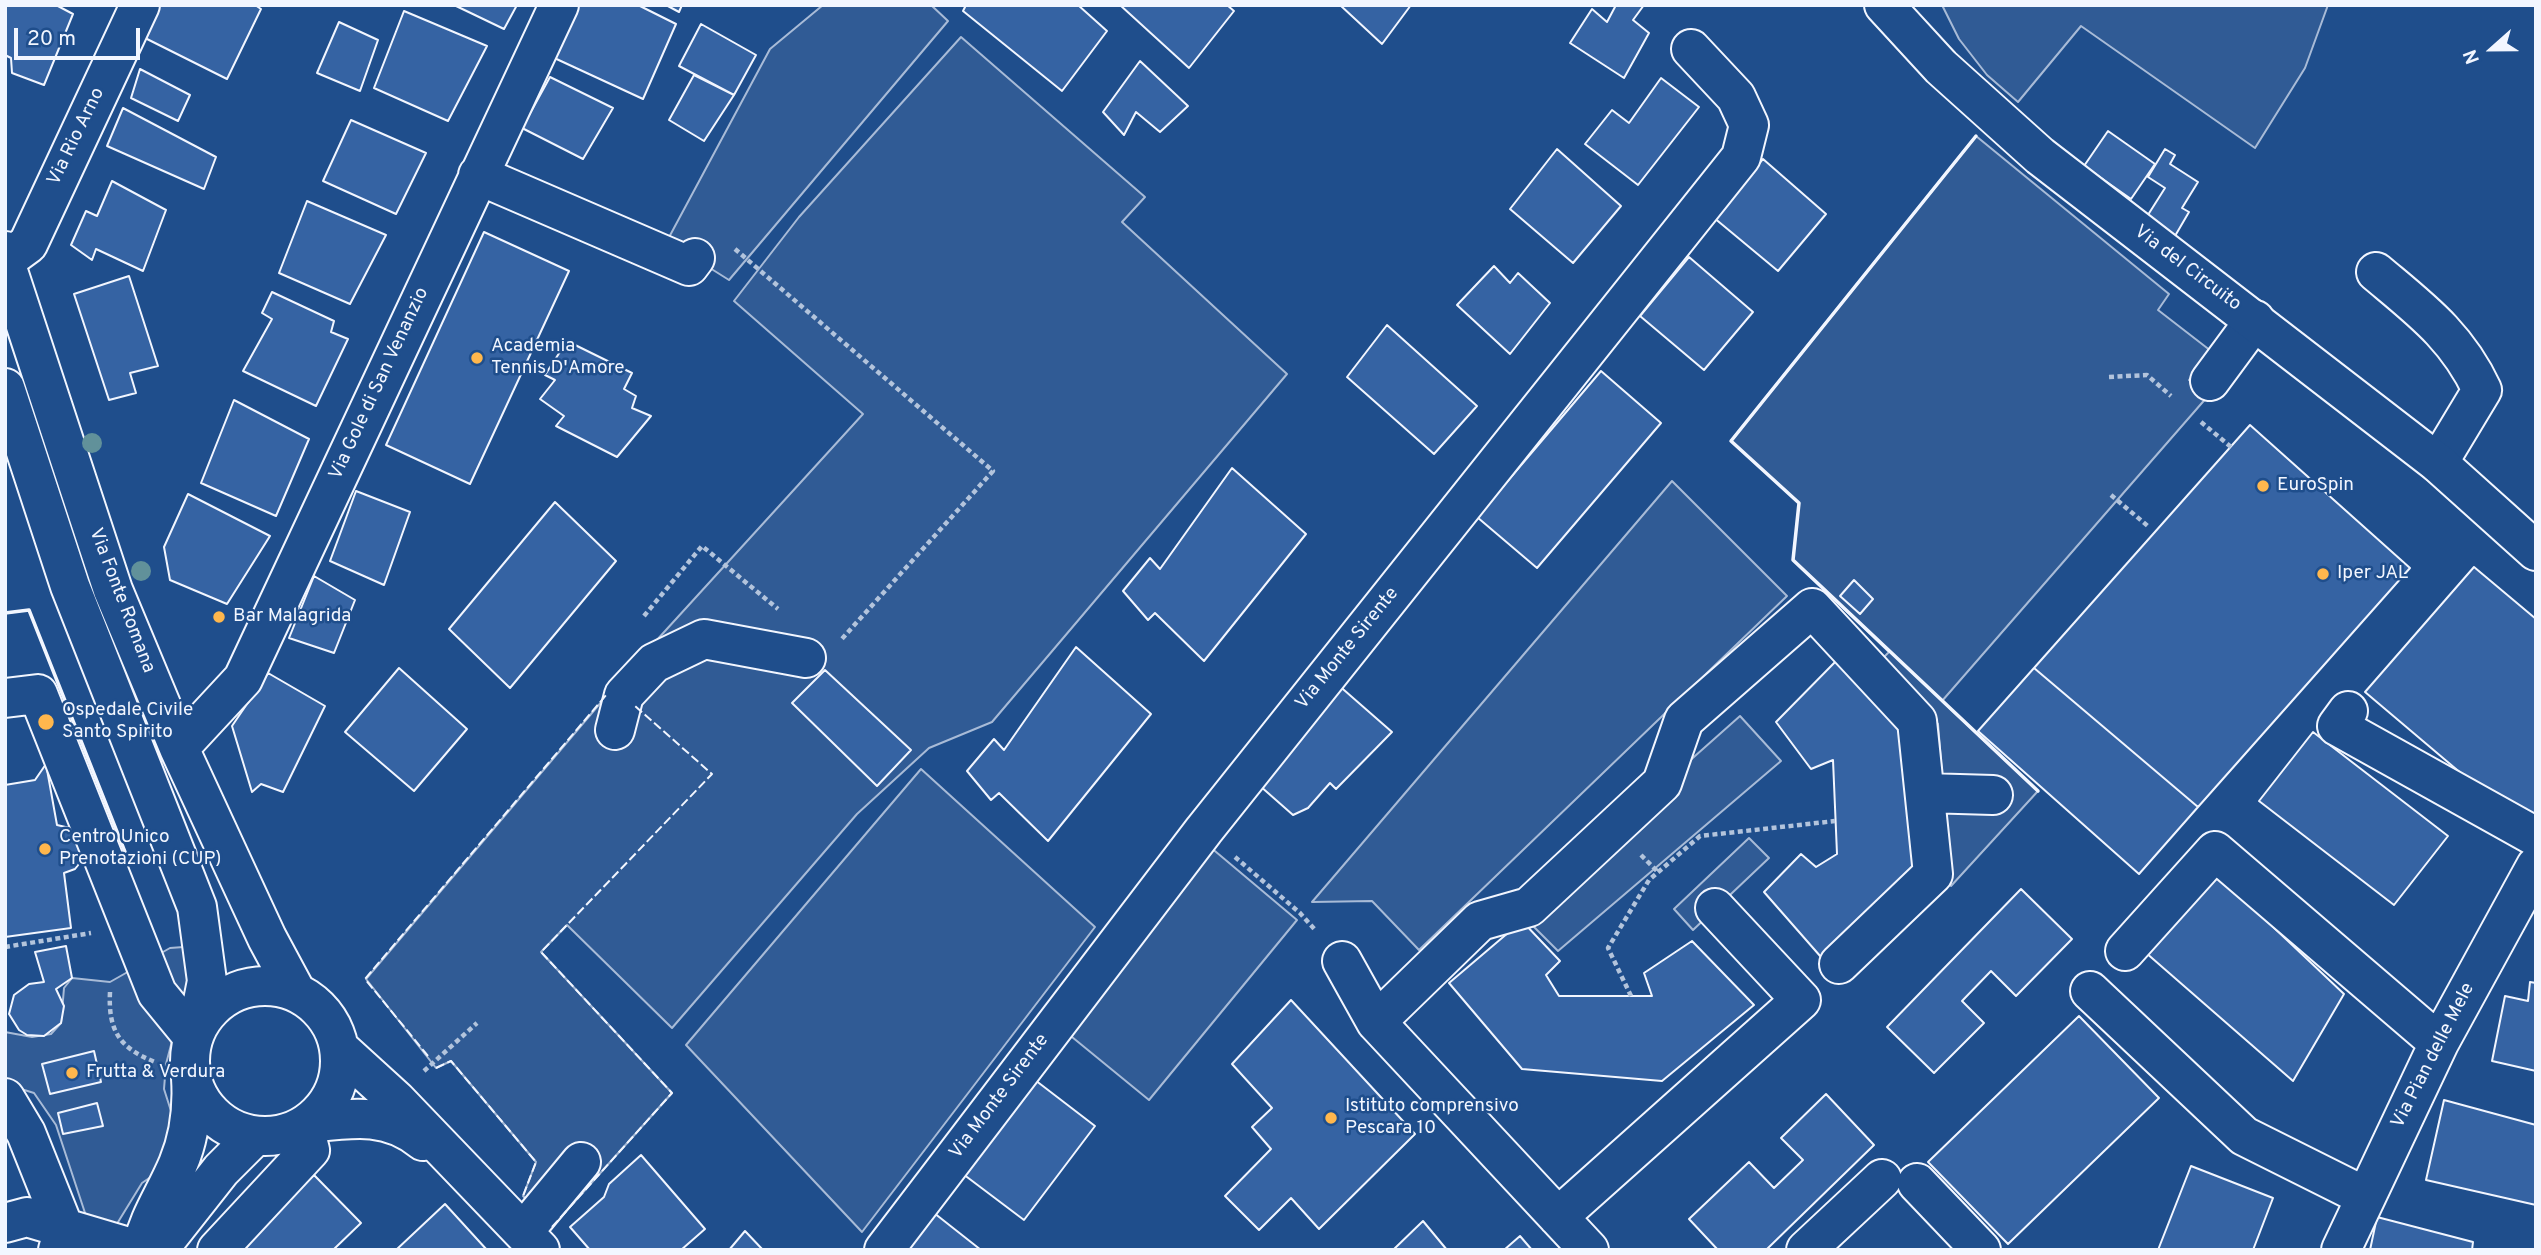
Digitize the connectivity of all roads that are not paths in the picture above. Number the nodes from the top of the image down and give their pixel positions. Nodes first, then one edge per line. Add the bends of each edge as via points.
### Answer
1 (140, 5) edge
2 (559, 5) edge
3 (1884, 5) edge
4 (1901, 5) edge
5 (1691, 49) dead end
6 (1941, 67) junction
7 (478, 175) junction
8 (5, 251) edge
9 (695, 258) dead end
10 (5, 262) edge
11 (2376, 272) dead end
12 (2255, 320) junction
13 (21, 359) edge
14 (2210, 381) dead end
15 (5, 388) edge
16 (2438, 463) junction
17 (2536, 551) edge
18 (806, 658) dead end
19 (5, 698) edge
20 (2348, 711) dead end
21 (615, 730) dead end
22 (179, 748) junction
23 (1925, 793) junction
24 (1993, 795) dead end
25 (2536, 837) edge
26 (2536, 866) edge
27 (1715, 908) dead end
28 (2125, 951) dead end
29 (1342, 961) road end
30 (1839, 964) dead end
31 (2090, 991) dead end
32 (296, 992) junction
33 (1376, 1022) junction
34 (2439, 1043) junction
35 (340, 1049) junction
36 (186, 1050) junction
37 (5, 1098) edge
38 (307, 1125) junction
39 (256, 1136) junction
40 (18, 1145) edge
41 (581, 1162) dead end
42 (459, 1163) junction
43 (2364, 1196) junction
44 (1558, 1217) junction
45 (5, 1223) edge
46 (61, 1239) edge
47 (532, 1241) edge
48 (140, 1250) edge
49 (158, 1250) edge
50 (217, 1250) edge
51 (884, 1250) edge
52 (1589, 1250) edge
53 (1806, 1250) edge
54 (1981, 1250) edge
55 (2341, 1250) edge

1 - 8 street, Via Rio Arno via 28,244 13,255
2 - 7 street, Via Gole di San Venanzio
3 - 6 street, Via del Circuito
4 - 6 street, Via del Circuito
5 - 51 street, Via Monte Sirente via 1741,106 1749,125 1741,157 1204,830
6 - 12 street, Via del Circuito via 2040,156
7 - 9 street via 689,266
7 - 22 street, Via Gole di San Venanzio via 243,679
10 - 13 street, Via Fonte Romana
11 - 16 street via 2444,330 2469,361 2482,390
12 - 14 street
12 - 16 street, Via del Circuito
13 - 22 street, Via Fonte Romana
15 - 36 street via 70,586 197,906 207,981
16 - 17 street, Via del Circuito
18 - 21 street via 704,639 654,663 624,695
19 - 36 street via 38,694 157,993
20 - 25 street via 2337,726
22 - 32 street, Via Fonte Romana
23 - 24 street
23 - 30 street via 1933,874
23 - 33 street via 1917,721 1812,608 1684,720 1662,783 1529,907 1480,921
26 - 34 street, Via Pian delle Mele
27 - 44 street via 1801,1000
28 - 34 street via 2215,851
29 - 33 street
31 - 43 street via 2244,1136
32 - 35 street via 321,1010
32 - 36 street via 277,986 240,989 209,1010
33 - 44 street
34 - 43 street, Via Pian delle Mele
35 - 38 street via 335,1090
35 - 42 street
36 - 39 street via 198,1096 212,1115 233,1129
36 - 48 street via 193,1106 189,1129
37 - 40 street
38 - 39 street via 289,1133
38 - 42 street via 364,1116 387,1120
38 - 50 street via 310,1150
39 - 49 street via 221,1170
40 - 46 street
41 - 47 street
42 - 47 street
43 - 55 street, Via Pian delle Mele
44 - 52 street
45 - 46 street via 27,1217
46 - 48 street
53 - 54 street via 1900,1181

